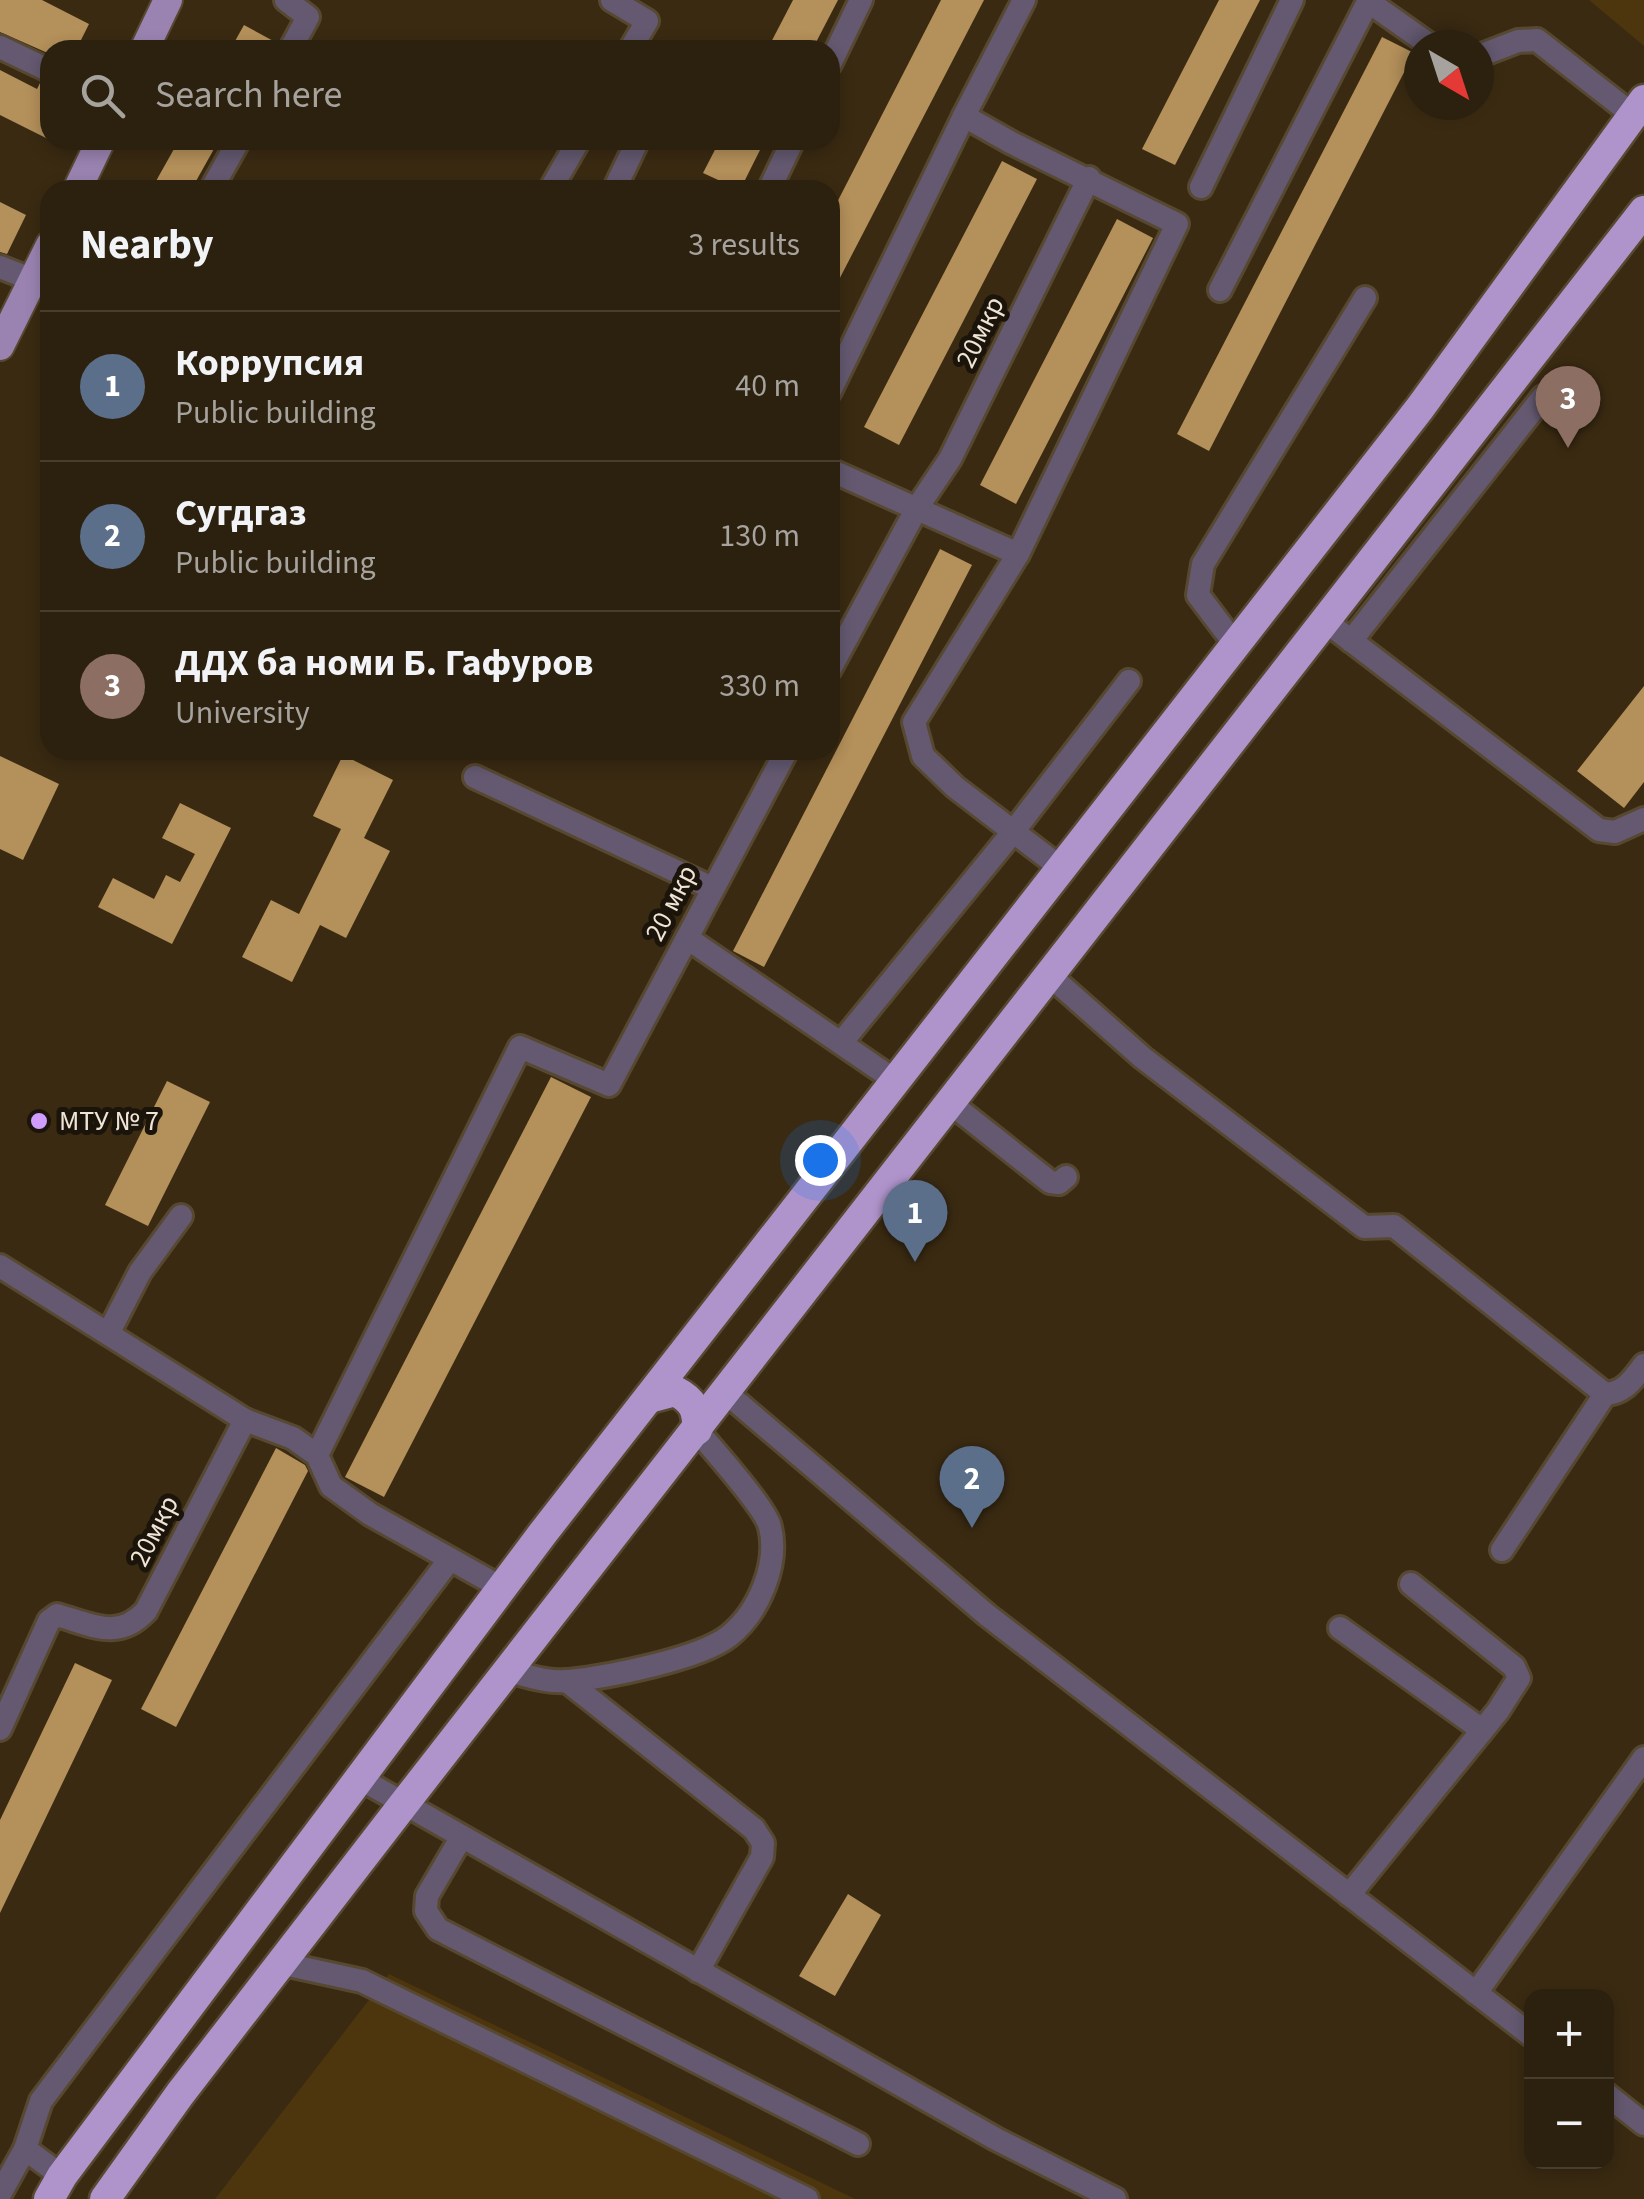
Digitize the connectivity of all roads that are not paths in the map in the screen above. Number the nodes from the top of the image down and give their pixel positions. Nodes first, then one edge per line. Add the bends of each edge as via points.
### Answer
1 (168, 0) edge
2 (286, 0) edge
3 (612, 0) edge
4 (861, 0) edge
5 (1024, 0) edge
6 (1292, 0) edge
7 (1369, 1) edge
8 (1409, 30) edge
9 (149, 40) edge
10 (295, 40) edge
11 (636, 40) edge
12 (840, 43) edge
13 (0, 47) edge
14 (1494, 50) edge
15 (40, 66) edge
16 (1638, 107) edge
17 (964, 116) junction
18 (96, 150) edge
19 (233, 150) edge
20 (573, 150) edge
21 (633, 150) edge
22 (788, 150) edge
23 (1089, 178) junction
24 (81, 180) edge
25 (217, 180) edge
26 (556, 180) edge
27 (619, 180) edge
28 (774, 180) edge
29 (1202, 187) dead end
30 (1644, 212) edge
31 (40, 263) edge
32 (0, 267) edge
33 (40, 271) edge
34 (1220, 290) dead end
35 (1365, 298) dead end
36 (0, 346) edge
37 (840, 370) edge
38 (1543, 397) dead end
39 (840, 474) edge
40 (917, 508) junction
41 (1409, 512) junction
42 (1437, 532) junction
43 (1018, 554) junction
44 (1324, 620) junction
45 (1351, 641) junction
46 (1235, 644) junction
47 (840, 650) edge
48 (1129, 681) dead end
49 (782, 760) edge
50 (475, 777) dead end
51 (1116, 796) junction
52 (1644, 819) edge
53 (1162, 828) junction
54 (1013, 832) junction
55 (1061, 868) junction
56 (712, 888) junction
57 (687, 938) junction
58 (1048, 974) junction
59 (841, 1043) junction
60 (896, 1081) junction
61 (949, 1102) junction
62 (1066, 1177) dead end
63 (182, 1216) dead end
64 (0, 1266) edge
65 (110, 1332) junction
66 (682, 1355) junction
67 (1644, 1365) edge
68 (724, 1391) junction
69 (1605, 1394) junction
70 (648, 1398) junction
71 (245, 1420) junction
72 (697, 1430) junction
73 (317, 1455) junction
74 (1502, 1550) dead end
75 (450, 1559) junction
76 (1411, 1584) dead end
77 (502, 1588) junction
78 (1340, 1628) dead end
79 (509, 1671) junction
80 (567, 1681) junction
81 (0, 1729) edge
82 (1482, 1730) junction
83 (1644, 1758) edge
84 (359, 1778) junction
85 (403, 1805) junction
86 (461, 1838) junction
87 (1349, 1895) junction
88 (284, 1964) junction
89 (698, 1971) junction
90 (1476, 1993) junction
91 (1524, 2030) edge
92 (1614, 2100) edge
93 (1644, 2124) edge
94 (858, 2144) dead end
95 (24, 2150) junction
96 (56, 2188) edge
97 (0, 2194) edge
98 (105, 2199) edge
99 (807, 2199) edge
100 (1115, 2199) edge

1 - 9 main road
2 - 10 street via 308,17
3 - 11 street via 647,20
4 - 12 street
5 - 17 street
6 - 29 street
7 - 8 street
7 - 34 street
13 - 15 street
14 - 16 street via 1536,40
16 - 46 highway via 1420,408
17 - 23 street
17 - 37 street
18 - 24 main road
19 - 25 street
20 - 26 street
21 - 27 street
22 - 28 street
23 - 40 street, 20мкр via 950,459
23 - 43 street via 1176,224
30 - 41 highway
31 - 32 street
33 - 36 main road
35 - 46 street via 1203,564 1198,595
38 - 42 street
39 - 40 street
40 - 43 street
40 - 47 street
41 - 42 street
41 - 44 highway
42 - 45 street
43 - 54 street via 914,722 923,756
44 - 45 street
44 - 53 highway
45 - 52 street via 1599,830 1615,832
46 - 51 highway
48 - 54 street
49 - 56 street, 20 мкр
50 - 56 street
51 - 53 highway
51 - 55 highway
53 - 58 highway
54 - 55 street
54 - 59 street
55 - 60 highway
56 - 57 street, 20 мкр
57 - 59 street
57 - 73 street, 20 мкр via 609,1084 520,1046
58 - 61 highway
58 - 69 street via 1143,1058 1364,1228 1394,1226
59 - 60 street
60 - 66 highway
61 - 62 street via 1050,1182
61 - 68 highway
63 - 65 street via 140,1272
64 - 65 street
65 - 71 street
66 - 68 highway via 682,1372 697,1392
66 - 70 highway
67 - 69 street via 1629,1385
68 - 72 highway
68 - 87 street via 987,1615
69 - 74 street
70 - 72 highway via 675,1391 686,1396 696,1407
70 - 77 highway
71 - 73 street
71 - 81 street, 20мкр via 146,1612 117,1630 58,1615 49,1621
72 - 79 highway
72 - 80 street via 770,1522 768,1576 751,1612 729,1636 694,1656
73 - 75 street via 332,1486
75 - 77 street
75 - 95 street via 41,2100
76 - 82 street via 1518,1672
77 - 84 highway
78 - 82 street
79 - 80 street
79 - 85 highway
80 - 89 street via 754,1829 763,1843 762,1857
82 - 87 street
83 - 90 street
84 - 85 street
84 - 96 highway
85 - 86 street
85 - 88 highway
86 - 89 street
86 - 94 street via 427,1896 426,1911 438,1929
87 - 90 street
88 - 98 highway
88 - 99 street via 362,1981
89 - 100 street
90 - 91 street
92 - 93 street
95 - 96 street
95 - 97 street

